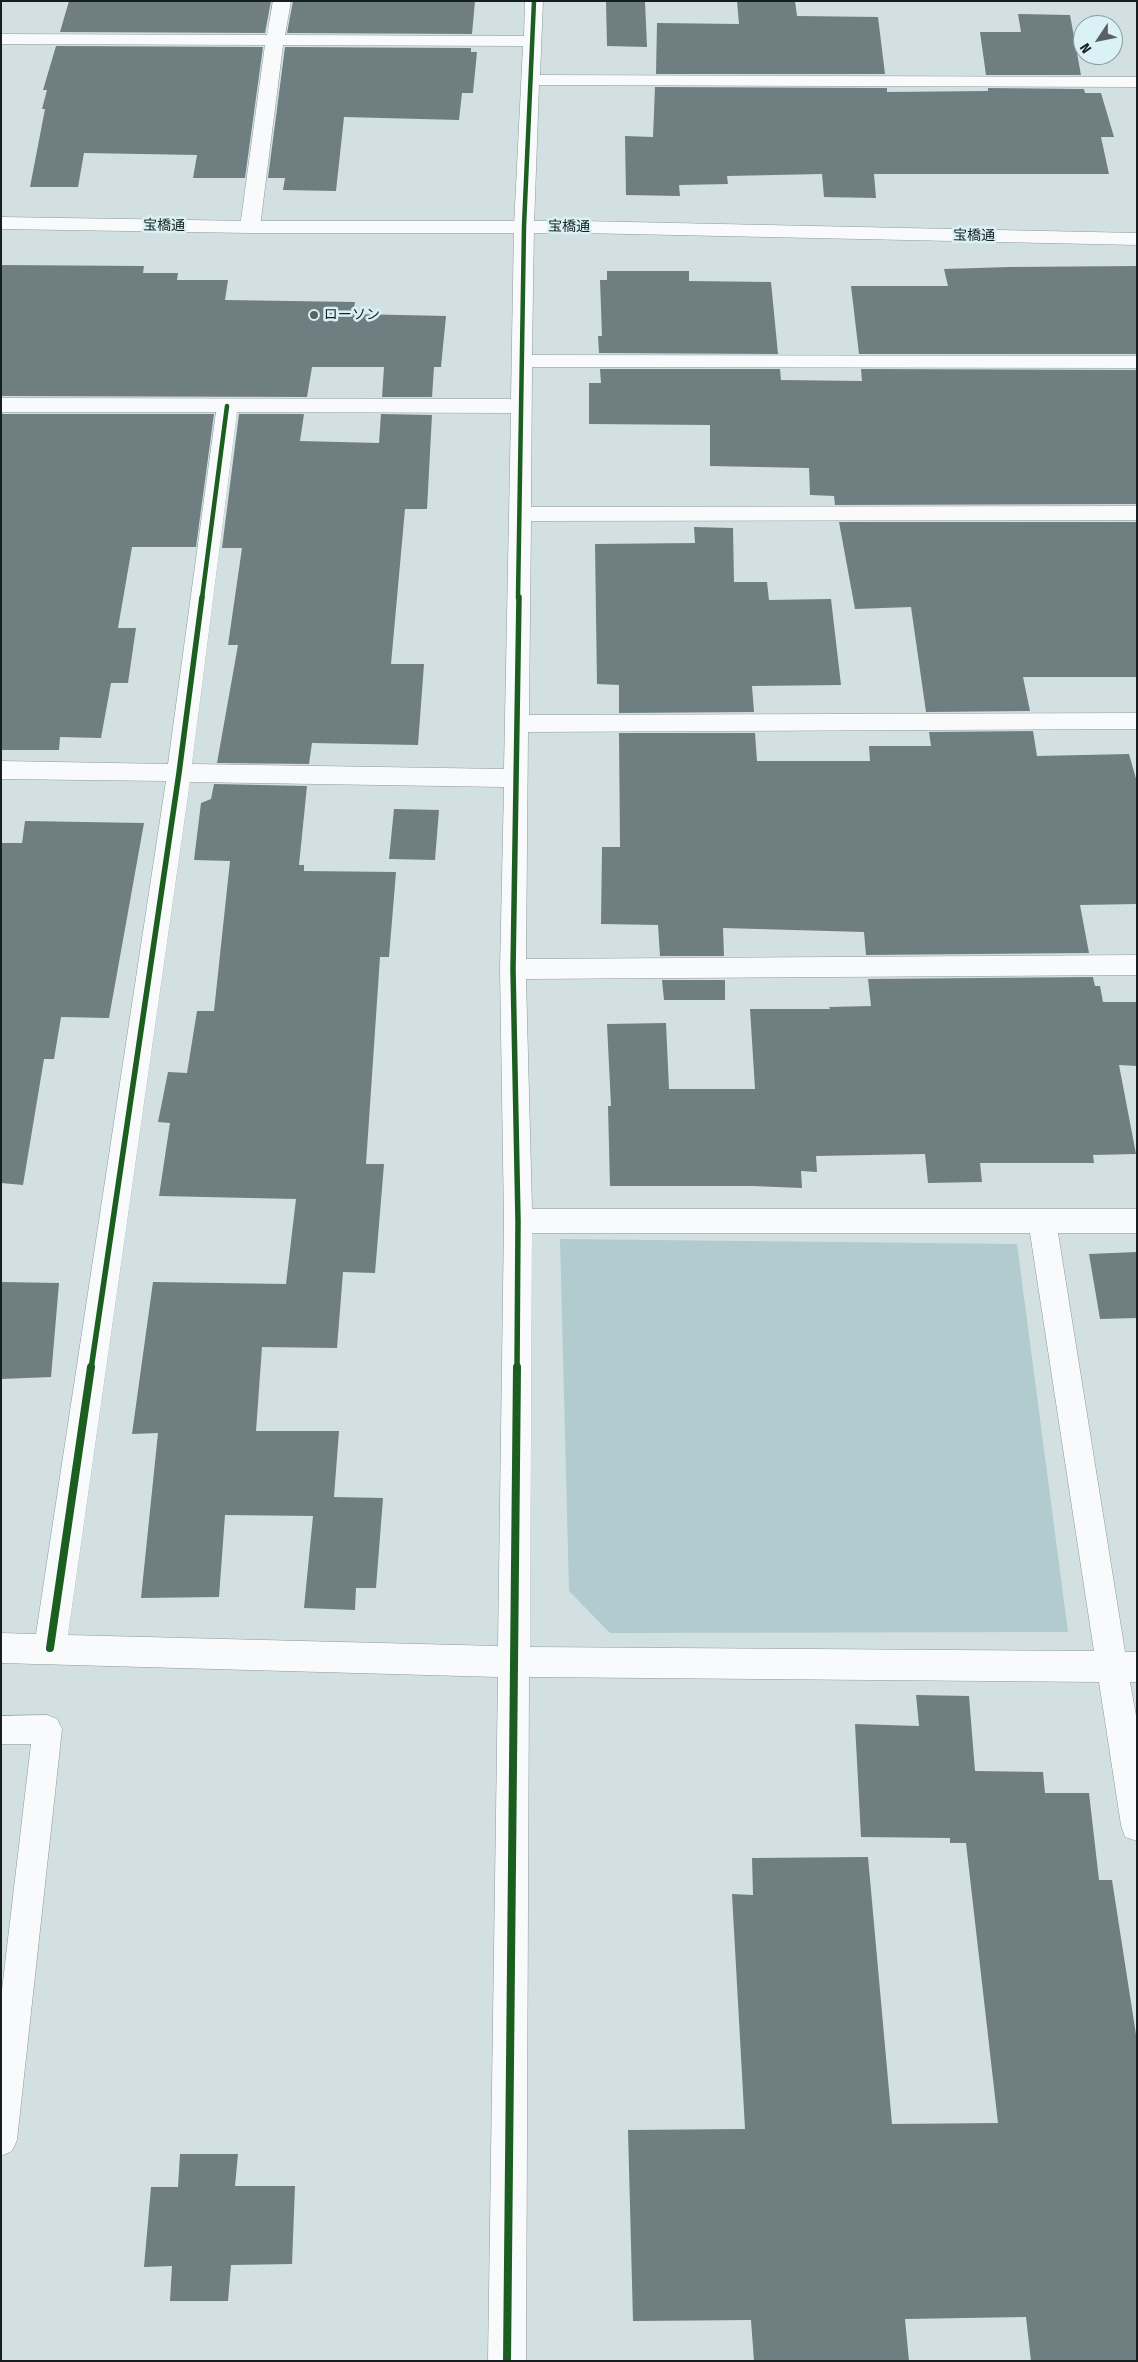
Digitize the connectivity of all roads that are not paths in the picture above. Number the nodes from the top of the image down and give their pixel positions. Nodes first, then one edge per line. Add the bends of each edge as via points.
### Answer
1 (282, 1) edge
2 (534, 1) edge
3 (1, 39) edge
4 (275, 40) junction
5 (532, 41) junction
6 (529, 80) junction
7 (1137, 82) edge
8 (1, 223) edge
9 (524, 226) junction
10 (250, 227) junction
11 (1137, 239) edge
12 (523, 361) junction
13 (1137, 362) edge
14 (1, 405) edge
15 (227, 406) junction
16 (522, 406) junction
17 (1137, 513) edge
18 (521, 514) junction
19 (1137, 721) edge
20 (518, 724) junction
21 (1, 770) edge
22 (179, 773) junction
23 (517, 778) junction
24 (1137, 965) edge
25 (513, 970) junction
26 (518, 1221) junction
27 (1042, 1221) junction
28 (1137, 1221) edge
29 (1, 1648) edge
30 (50, 1648) junction
31 (514, 1662) junction
32 (1124, 1668) edge
33 (1, 1730) edge
34 (1137, 1825) edge
35 (1, 2140) edge
36 (507, 2361) edge

1 - 4 street
2 - 5 street
3 - 4 street
4 - 5 street
4 - 10 street
5 - 6 street
6 - 7 street
6 - 9 street
8 - 10 street, 宝橋通
9 - 10 street, 宝橋通
9 - 11 street, 宝橋通
9 - 12 street
12 - 13 street
12 - 16 street
14 - 15 street
15 - 16 street
15 - 22 street
16 - 18 street
17 - 18 street
18 - 20 street
19 - 20 street
20 - 23 street
21 - 22 street
22 - 23 street
22 - 30 street
23 - 25 street
24 - 25 street
25 - 26 street
26 - 27 street
26 - 31 street
27 - 28 street
27 - 32 street
29 - 30 street
30 - 31 street
31 - 32 street
31 - 36 street
32 - 34 street
33 - 35 lane via 47,1730

